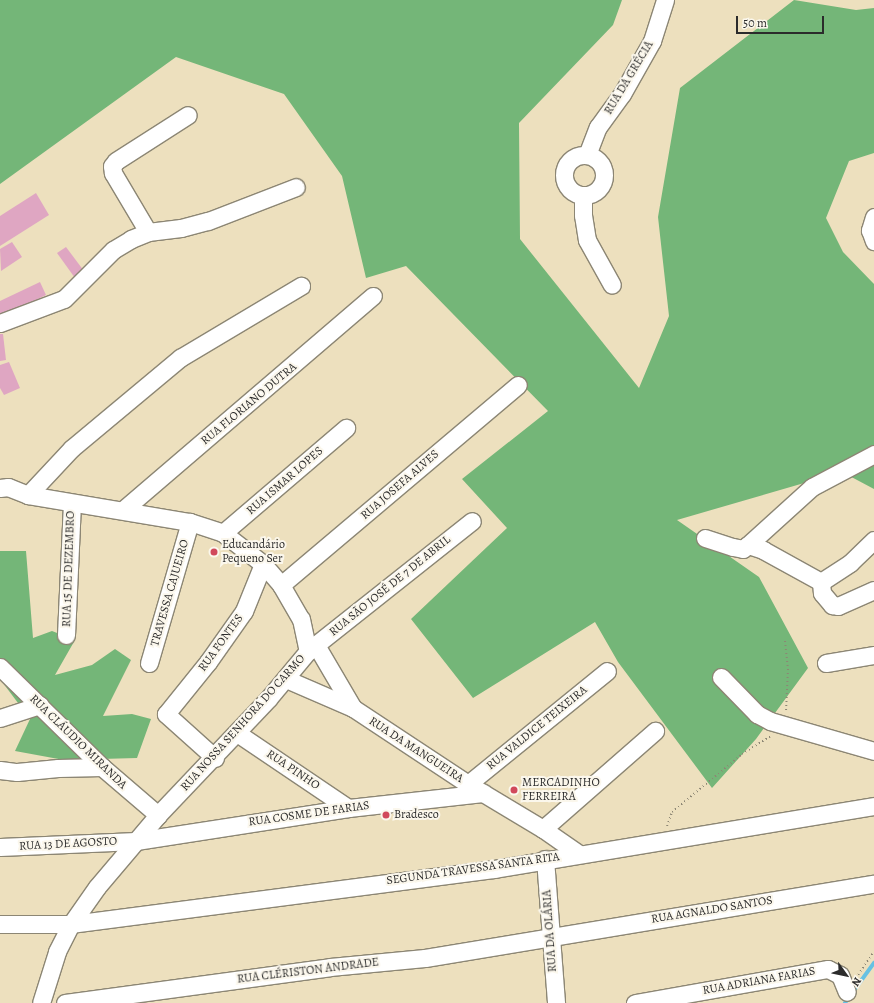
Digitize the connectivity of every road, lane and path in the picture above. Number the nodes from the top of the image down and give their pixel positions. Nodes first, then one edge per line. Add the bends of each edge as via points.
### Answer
1 (666, 0) edge
2 (188, 116) dead end
3 (587, 155) junction
4 (296, 187) dead end
5 (583, 195) junction
6 (872, 221) edge
7 (148, 232) junction
8 (874, 241) edge
9 (612, 285) dead end
10 (301, 286) dead end
11 (373, 296) dead end
12 (0, 323) edge
13 (518, 384) dead end
14 (346, 428) dead end
15 (874, 454) edge
16 (3, 483) edge
17 (28, 495) junction
18 (72, 503) junction
19 (123, 510) junction
20 (472, 521) dead end
21 (190, 522) junction
22 (223, 533) junction
23 (705, 538) dead end
24 (874, 540) edge
25 (748, 545) junction
26 (263, 564) junction
27 (821, 582) junction
28 (281, 585) junction
29 (874, 590) edge
30 (66, 635) dead end
31 (785, 641) dead end
32 (312, 648) junction
33 (874, 655) edge
34 (149, 663) dead end
35 (826, 663) dead end
36 (0, 667) edge
37 (606, 671) dead end
38 (722, 677) dead end
39 (286, 679) junction
40 (40, 705) junction
41 (353, 708) junction
42 (0, 718) edge
43 (786, 726) junction
44 (655, 731) dead end
45 (237, 733) junction
46 (874, 751) edge
47 (214, 758) junction
48 (102, 767) junction
49 (0, 770) edge
50 (468, 784) junction
51 (483, 793) junction
52 (874, 806) edge
53 (348, 808) junction
54 (158, 815) junction
55 (544, 829) junction
56 (662, 840) junction
57 (136, 841) junction
58 (0, 847) edge
59 (579, 854) junction
60 (545, 859) junction
61 (874, 884) edge
62 (0, 924) edge
63 (71, 924) junction
64 (551, 938) junction
65 (846, 992) dead end
66 (41, 1003) edge
67 (65, 1003) edge
68 (556, 1003) edge
69 (635, 1003) edge

1 - 3 street, RUA DA GRÉCIA via 652,41 622,94 598,127
2 - 7 street via 112,166 113,173
3 - 5 street via 600,161 605,174 600,188 590,195
3 - 5 street via 574,158 565,167 564,174 567,186 577,194
4 - 7 street via 208,221 181,228
5 - 9 street via 587,240
6 - 8 street
7 - 12 street via 113,250 64,299
10 - 17 street via 180,358 72,448
11 - 19 street, RUA FLORIANO DUTRA
13 - 28 street, RUA JOSEFA ALVES
14 - 22 street, RUA ISMAR LOPES
15 - 25 street via 812,487
16 - 17 street, RUA NOSSA SENHORA DO CARMO
17 - 18 street, RUA NOSSA SENHORA DO CARMO
18 - 19 street, RUA NOSSA SENHORA DO CARMO
18 - 30 street, RUA 15 DE DEZEMBRO
19 - 21 street, RUA NOSSA SENHORA DO CARMO
20 - 32 street, RUA SÃO JOSÉ DE 7 DE ABRIL
21 - 22 street, RUA NOSSA SENHORA DO CARMO
21 - 34 street, TRAVESSA CAJUEIRO
22 - 26 street, RUA NOSSA SENHORA DO CARMO
23 - 25 street via 743,549
24 - 27 street via 850,563
25 - 27 street via 792,564
26 - 28 street, RUA NOSSA SENHORA DO CARMO
26 - 47 street, RUA FONTES via 244,611 208,662 166,714
27 - 29 street via 822,593 832,605 838,606
28 - 32 street, RUA NOSSA SENHORA DO CARMO via 301,619
31 - 43 path via 788,670
32 - 39 street, RUA NOSSA SENHORA DO CARMO
32 - 41 street
33 - 35 street
36 - 40 street, RUA CLÁUDIO MIRANDA
37 - 50 street, RUA VALDICE TEIXEIRA
38 - 43 street via 757,714
39 - 41 street, RUA DA MANGUEIRA
39 - 45 street, RUA NOSSA SENHORA DO CARMO
40 - 42 street
40 - 48 street, RUA CLÁUDIO MIRANDA
41 - 50 street, RUA DA MANGUEIRA
43 - 46 street
43 - 56 path via 742,754 672,812
44 - 55 street
45 - 47 street, RUA NOSSA SENHORA DO CARMO
45 - 53 street, RUA PINHO
47 - 54 street, RUA NOSSA SENHORA DO CARMO
48 - 49 street via 17,772
48 - 54 street, RUA CLÁUDIO MIRANDA
50 - 51 street, RUA DA MANGUEIRA
51 - 53 street, RUA COSME DE FARIAS
51 - 55 street, RUA DA MANGUEIRA
52 - 56 street, SEGUNDA TRAVESSA SANTA RITA
53 - 57 street, RUA COSME DE FARIAS
54 - 57 street, RUA NOSSA SENHORA DO CARMO
55 - 59 street, RUA DA MANGUEIRA
56 - 59 street, SEGUNDA TRAVESSA SANTA RITA
57 - 58 street, RUA 13 DE AGOSTO
57 - 63 street, RUA NOSSA SENHORA DO CARMO
59 - 60 street, SEGUNDA TRAVESSA SANTA RITA
60 - 63 street, SEGUNDA TRAVESSA SANTA RITA via 494,869
60 - 64 street, RUA DA OLÁRIA
61 - 64 street, RUA AGNALDO SANTOS
62 - 63 street, SEGUNDA TRAVESSA SANTA RITA
63 - 66 street, RUA NOSSA SENHORA DO CARMO via 57,952
64 - 67 street, RUA CLÉRISTON ANDRADE via 425,958 330,967
64 - 68 street, RUA DA OLÁRIA
65 - 69 street, RUA ADRIANA FARIAS via 840,975 828,969

